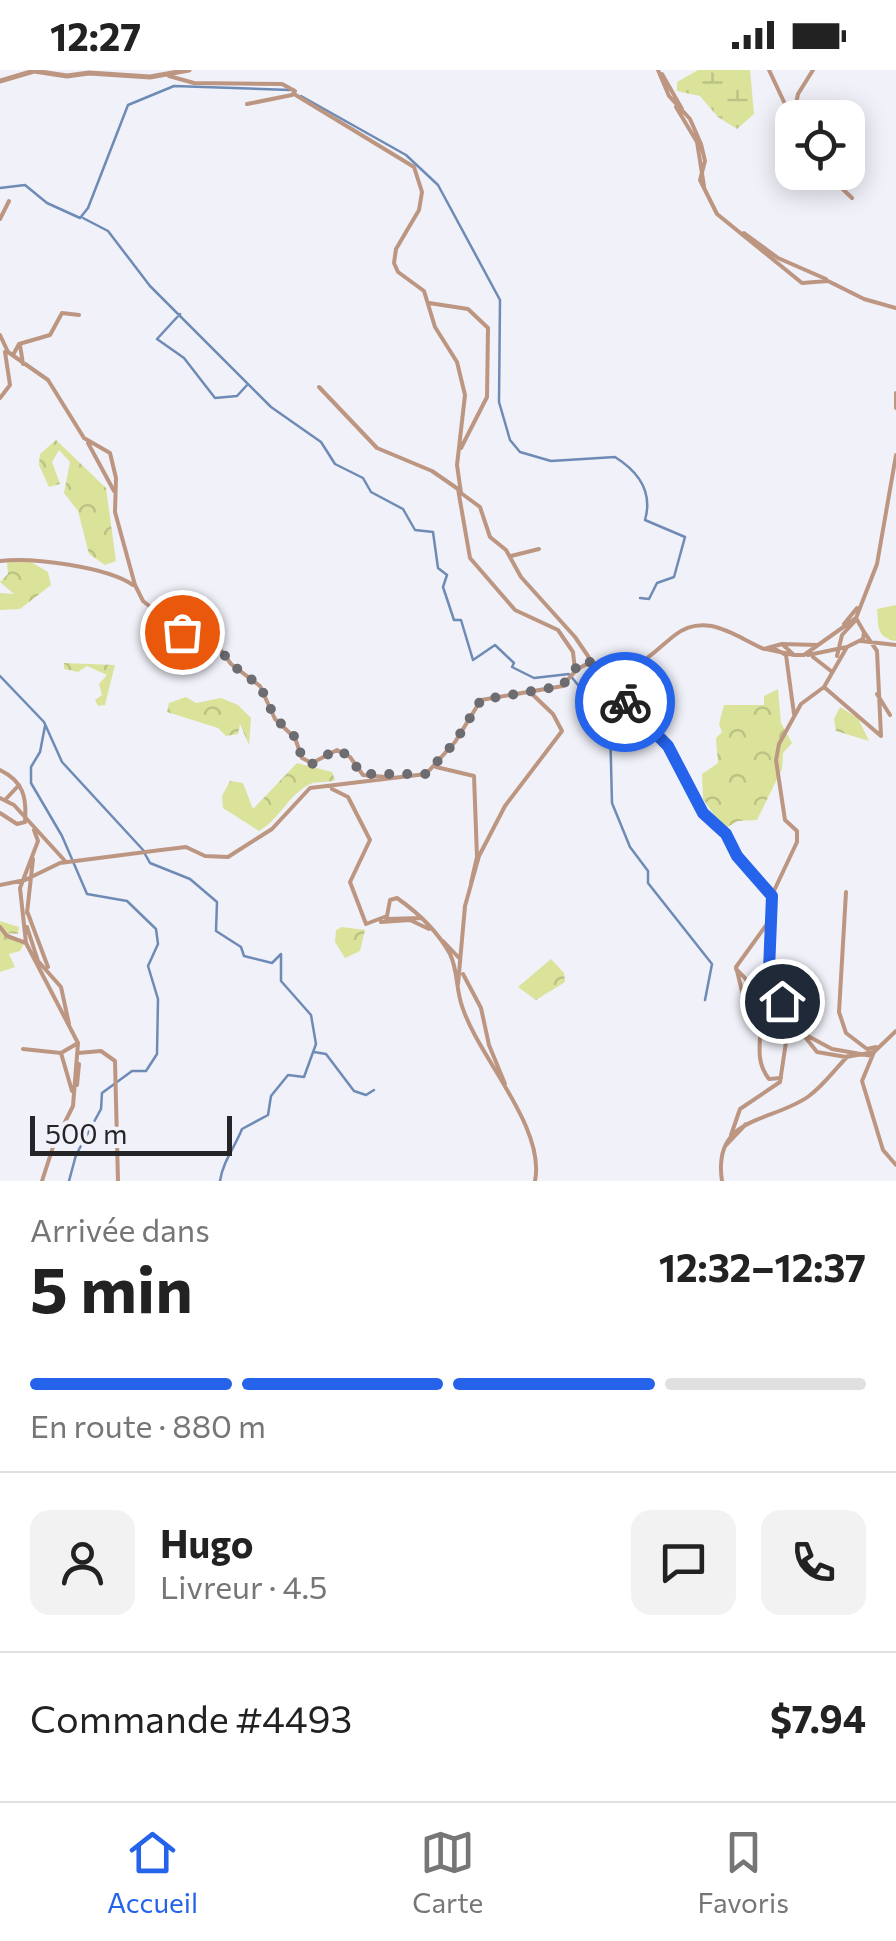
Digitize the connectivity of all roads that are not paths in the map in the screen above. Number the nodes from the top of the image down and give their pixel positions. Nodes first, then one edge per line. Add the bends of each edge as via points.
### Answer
1 (190, 70) edge
2 (659, 70) edge
3 (770, 70) edge
4 (813, 70) edge
5 (169, 76) junction
6 (0, 81) edge
7 (294, 93) junction
8 (784, 100) edge
9 (797, 100) edge
10 (247, 104) dead end
11 (675, 106) junction
12 (682, 110) junction
13 (702, 168) junction
14 (844, 190) edge
15 (852, 198) dead end
16 (9, 201) dead end
17 (0, 219) edge
18 (733, 227) junction
19 (830, 282) junction
20 (428, 302) junction
21 (896, 308) edge
22 (79, 315) dead end
23 (0, 335) edge
24 (20, 343) junction
25 (4, 347) junction
26 (14, 355) junction
27 (23, 364) junction
28 (319, 387) dead end
29 (896, 393) edge
30 (0, 398) edge
31 (896, 408) edge
32 (84, 438) junction
33 (458, 452) junction
34 (896, 455) edge
35 (461, 493) junction
36 (115, 496) junction
37 (538, 550) dead end
38 (511, 556) junction
39 (0, 561) edge
40 (134, 585) junction
41 (860, 604) junction
42 (856, 619) junction
43 (841, 628) junction
44 (864, 634) junction
45 (859, 641) junction
46 (782, 644) junction
47 (820, 644) junction
48 (874, 644) junction
49 (896, 645) edge
50 (847, 647) junction
51 (768, 648) junction
52 (838, 650) junction
53 (786, 654) junction
54 (806, 655) junction
55 (794, 656) junction
56 (837, 660) junction
57 (593, 662) junction
58 (831, 671) junction
59 (572, 674) junction
60 (824, 687) junction
61 (531, 693) junction
62 (877, 694) junction
63 (890, 714) dead end
64 (794, 716) junction
65 (432, 768) junction
66 (0, 770) edge
67 (395, 778) junction
68 (20, 784) junction
69 (332, 789) junction
70 (2, 800) edge
71 (0, 813) edge
72 (25, 822) junction
73 (34, 830) junction
74 (69, 861) junction
75 (28, 878) junction
76 (471, 884) junction
77 (0, 886) edge
78 (846, 892) dead end
79 (772, 896) junction
80 (26, 914) junction
81 (422, 918) junction
82 (380, 921) junction
83 (0, 927) edge
84 (27, 927) junction
85 (433, 931) junction
86 (439, 938) junction
87 (26, 943) junction
88 (460, 959) junction
89 (38, 963) junction
90 (49, 968) junction
91 (736, 970) junction
92 (769, 970) junction
93 (462, 971) junction
94 (458, 984) junction
95 (743, 996) dead end
96 (69, 1024) junction
97 (800, 1025) junction
98 (764, 1029) junction
99 (896, 1030) edge
100 (802, 1033) junction
101 (78, 1043) junction
102 (23, 1049) dead end
103 (78, 1052) junction
104 (874, 1052) junction
105 (61, 1053) junction
106 (855, 1054) junction
107 (848, 1056) junction
108 (782, 1078) junction
109 (507, 1090) junction
110 (74, 1095) junction
111 (747, 1123) junction
112 (730, 1139) junction
113 (726, 1145) junction
114 (896, 1164) edge
115 (42, 1181) edge
116 (118, 1181) edge
117 (535, 1181) edge
118 (722, 1181) edge

1 - 5 street
2 - 11 street
2 - 12 street
3 - 8 street
4 - 9 street
5 - 6 street via 34,70
5 - 7 street via 194,83 282,84
7 - 10 street
7 - 20 street via 414,168 420,210 394,263
11 - 12 street
11 - 13 street via 697,142
12 - 13 street via 702,144
13 - 18 street via 706,196
14 - 15 street
16 - 17 street
18 - 19 street
18 - 19 street via 802,283
19 - 21 street
20 - 33 street via 464,386
20 - 33 street via 468,309 488,328 487,397
22 - 24 street via 62,313 50,334
23 - 25 street
24 - 26 street
24 - 27 street
25 - 26 street
25 - 30 street via 10,384
26 - 27 street
27 - 32 street via 48,380
28 - 35 street via 378,448 432,471
29 - 31 street
32 - 36 street
32 - 36 street via 110,453
33 - 35 street
34 - 41 street via 880,553
35 - 38 street via 480,508 490,537
35 - 59 street via 470,558 515,610 558,630 573,652
36 - 40 street
37 - 38 street
38 - 57 street via 520,577
39 - 40 street via 84,566
40 - 67 street via 163,618 200,647 217,645 260,686 302,758 312,764 337,750 363,774
41 - 42 street
41 - 43 street
42 - 43 street
42 - 44 street
42 - 52 street
43 - 47 street
44 - 45 street
44 - 48 street
45 - 48 street
45 - 50 street
46 - 47 street
46 - 51 street
46 - 55 street
47 - 54 street
48 - 49 street
48 - 62 street
50 - 52 street
50 - 56 street
51 - 53 street
51 - 57 street via 704,624 677,632 637,665
52 - 54 street
52 - 56 street
53 - 55 street
53 - 64 street
54 - 55 street
54 - 58 street
56 - 58 street
57 - 59 street via 579,664
57 - 79 street via 668,746 703,813
58 - 60 street
59 - 61 street via 562,686
60 - 62 street via 881,736
60 - 64 street
61 - 65 street via 481,700
61 - 76 street via 562,731 500,816
62 - 63 street
64 - 79 street via 776,760 785,820 798,836
65 - 67 street
65 - 76 street via 474,775 477,857
66 - 68 street
67 - 69 street
68 - 70 street
68 - 72 street
69 - 74 street via 310,788 272,829 228,857 181,847
69 - 82 street via 348,797 368,834 370,848 350,882 366,924
70 - 72 street
71 - 72 street
72 - 73 street
73 - 74 street
73 - 75 street via 38,840
74 - 75 street
75 - 77 street
75 - 80 street via 20,895
76 - 88 street
78 - 104 street via 839,1012 846,1033
79 - 91 street via 767,924
79 - 92 street
80 - 84 street
80 - 90 street
81 - 82 street
81 - 82 street via 394,897
81 - 85 street
82 - 85 street via 410,920
83 - 87 street
84 - 87 street
84 - 89 street
85 - 86 street
86 - 88 street
86 - 94 street
87 - 89 street
88 - 93 street
89 - 90 street
89 - 96 street
90 - 96 street
91 - 95 street
91 - 98 street via 762,1006
92 - 97 street via 782,1001 790,996
92 - 98 street
93 - 94 street
93 - 109 street
94 - 109 street via 465,1014
96 - 101 street
97 - 100 street
97 - 108 street via 786,1042
98 - 108 street via 760,1066 769,1079
99 - 104 street
100 - 106 street
100 - 107 street via 817,1052
101 - 103 street
101 - 105 street
102 - 105 street
103 - 110 street
103 - 116 street via 101,1051 116,1065
104 - 106 street
104 - 114 street via 862,1081 883,1150
105 - 110 street
106 - 107 street
107 - 111 street via 806,1098
108 - 112 street via 740,1109
109 - 117 street via 533,1148
110 - 115 street
111 - 112 street
111 - 113 street
112 - 113 street
113 - 118 street

